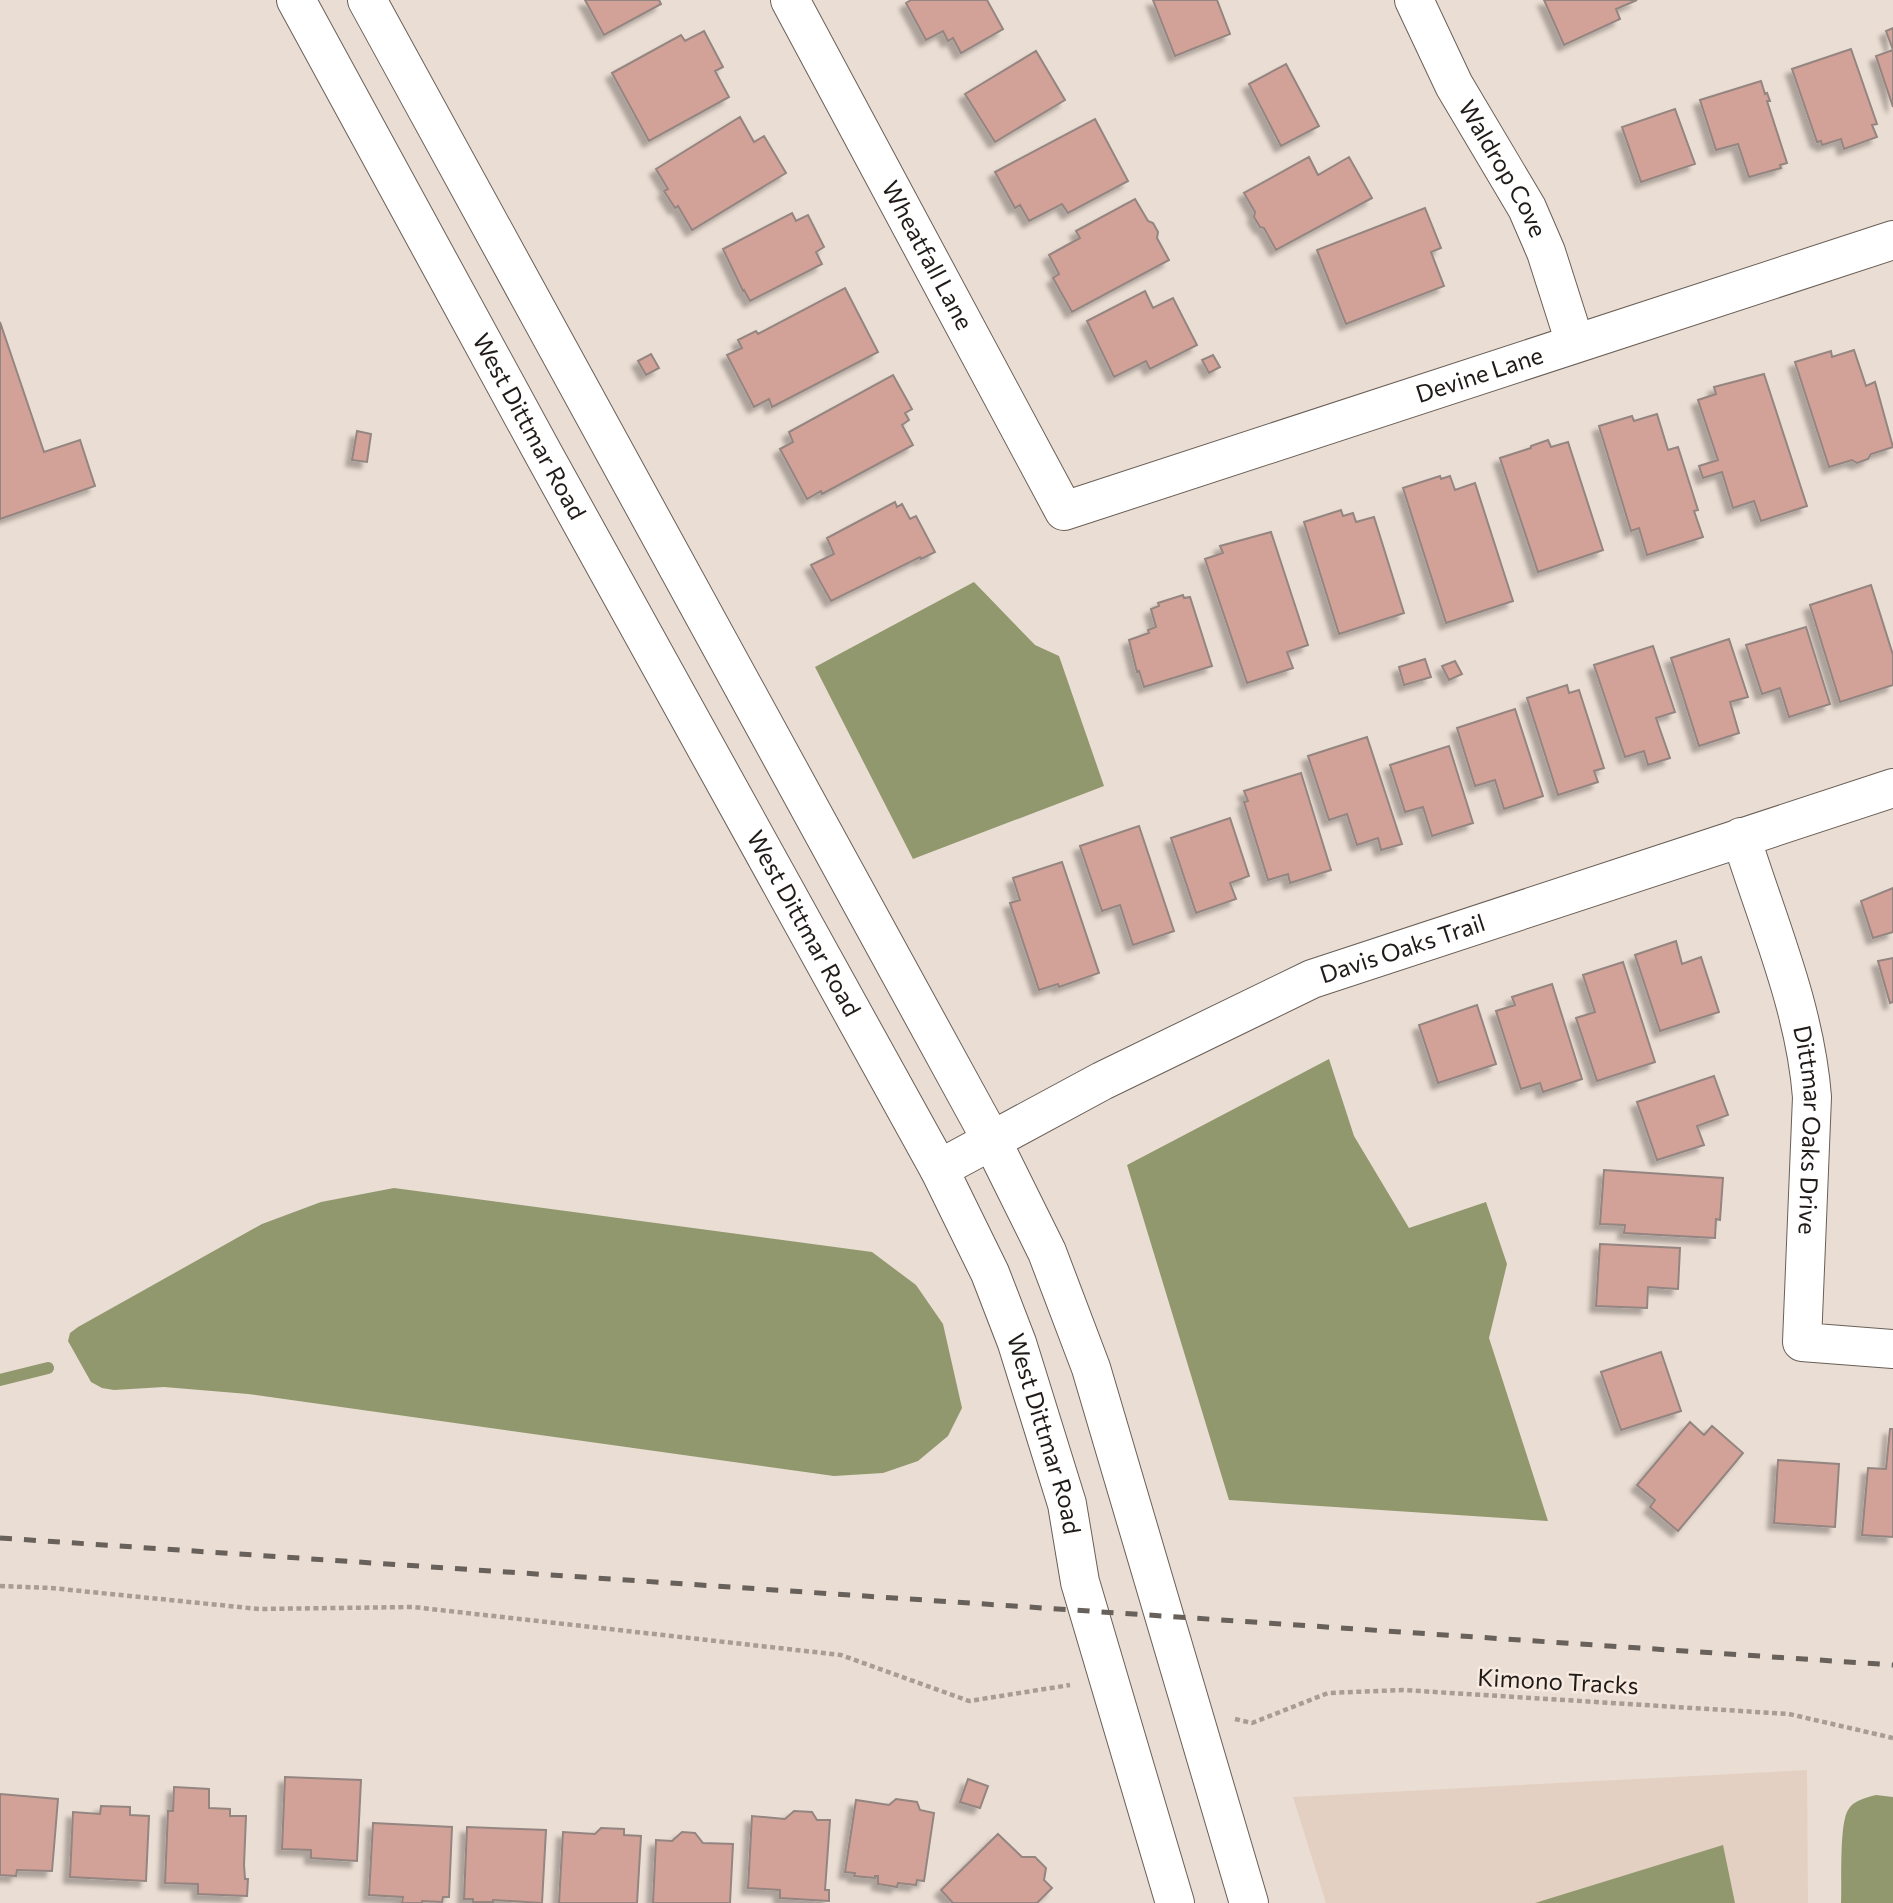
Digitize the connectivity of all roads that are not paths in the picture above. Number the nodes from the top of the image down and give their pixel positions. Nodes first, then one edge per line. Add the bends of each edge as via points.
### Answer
1 (296, 0) edge
2 (367, 0) edge
3 (789, 0) edge
4 (1414, 0) edge
5 (1893, 240) edge
6 (1575, 343) junction
7 (1064, 512) joint
8 (1893, 788) edge
9 (1741, 837) junction
10 (992, 1141) junction
11 (939, 1169) junction
12 (1893, 1349) edge
13 (1175, 1903) edge
14 (1249, 1903) edge

1 - 11 street, West Dittmar Road
2 - 10 street
3 - 7 street, Wheatfall Lane
4 - 6 street, Waldrop Cove via 1454,85 1527,208
5 - 6 street, Devine Lane
6 - 7 street, Devine Lane
8 - 9 street, Davis Oaks Trail
9 - 10 street, Davis Oaks Trail via 1312,979 1102,1081
9 - 12 street, Dittmar Oaks Drive via 1791,984 1809,1057 1802,1342
10 - 11 street, Davis Oaks Trail
10 - 14 street via 1047,1252 1091,1368
11 - 13 street, West Dittmar Road via 990,1273 1017,1343 1067,1504 1080,1582

